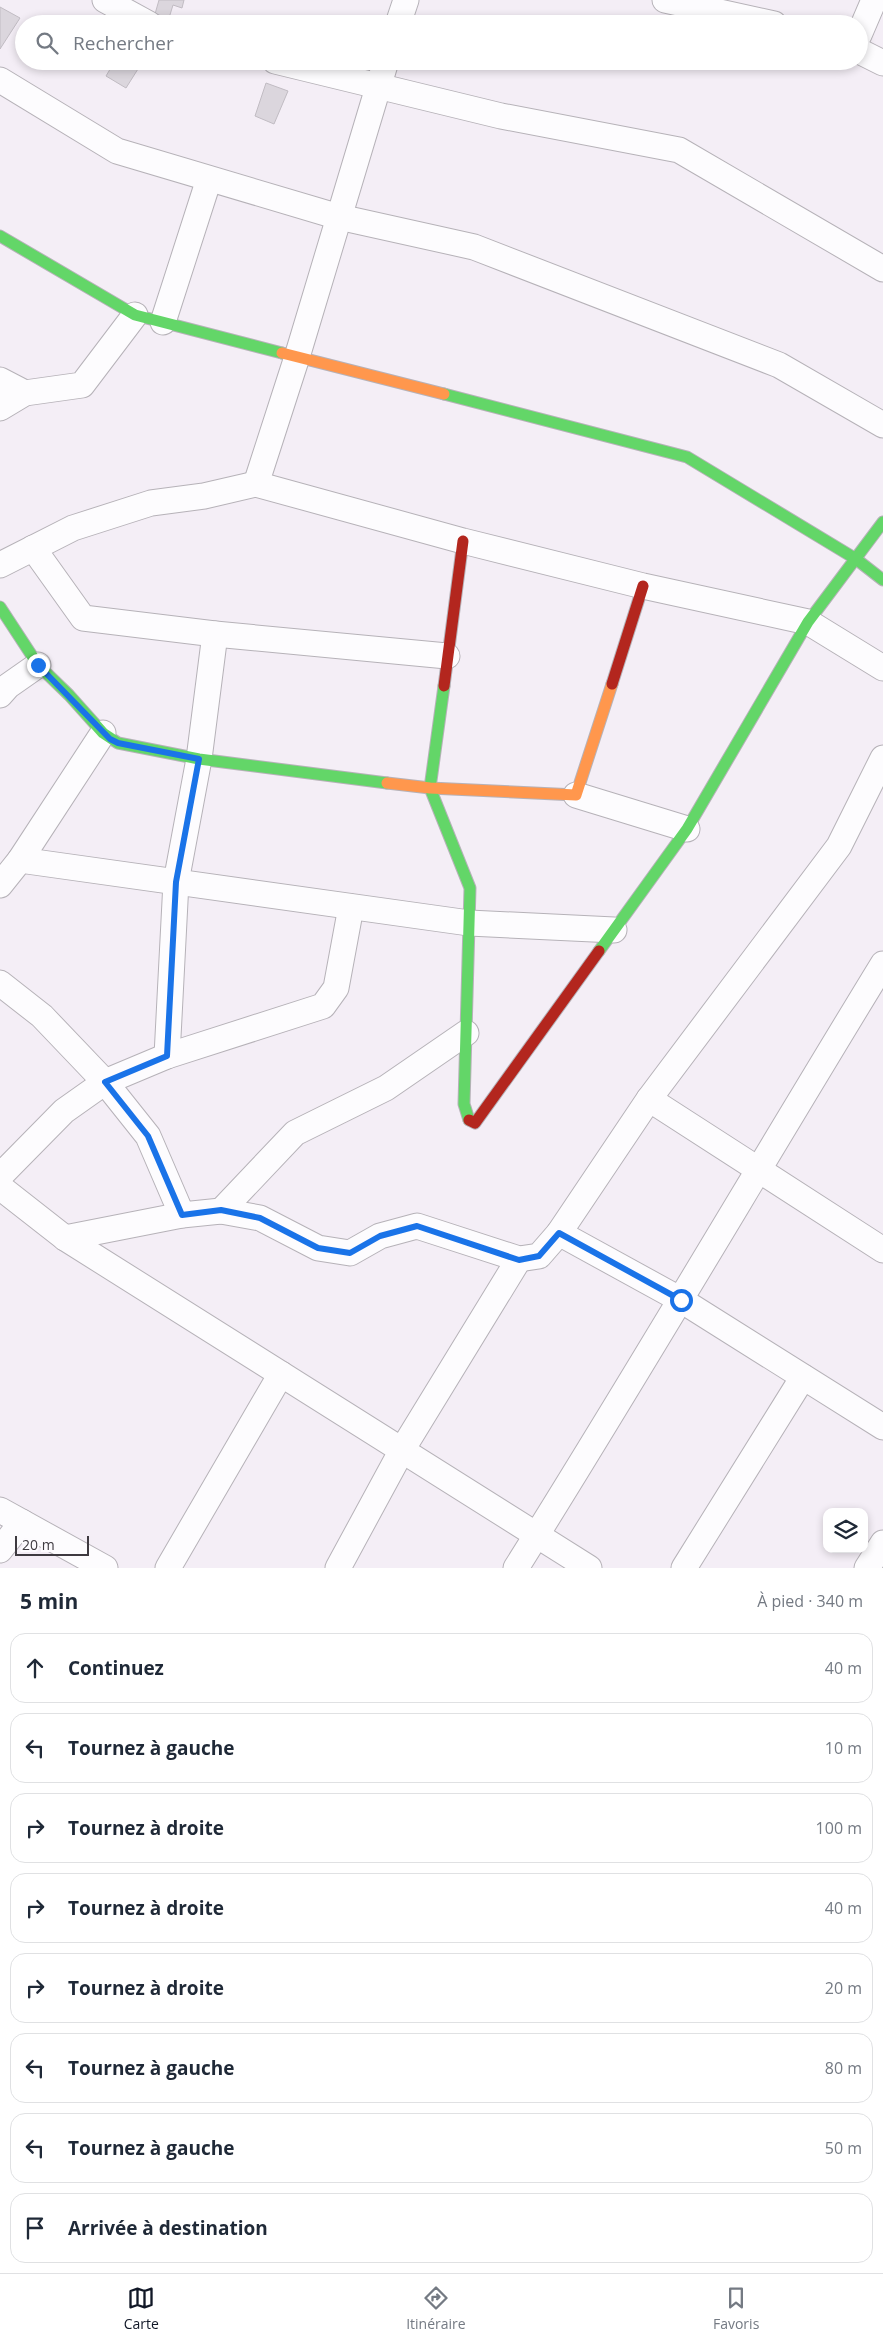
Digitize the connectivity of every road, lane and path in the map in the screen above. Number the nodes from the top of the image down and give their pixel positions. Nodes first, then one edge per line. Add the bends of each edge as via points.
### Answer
1 (105, 0) edge
2 (406, 0) edge
3 (665, 0) edge
4 (874, 0) edge
5 (132, 15) edge
6 (401, 15) edge
7 (733, 15) edge
8 (868, 15) edge
9 (868, 56) edge
10 (883, 64) edge
11 (309, 70) edge
12 (383, 70) edge
13 (0, 80) edge
14 (377, 88) junction
15 (209, 179) junction
16 (338, 217) junction
17 (0, 236) edge
18 (883, 269) edge
19 (135, 315) junction
20 (163, 322) junction
21 (297, 356) junction
22 (0, 380) edge
23 (25, 393) junction
24 (0, 408) edge
25 (883, 425) edge
26 (256, 484) junction
27 (883, 522) edge
28 (463, 541) junction
29 (33, 548) junction
30 (856, 559) junction
31 (0, 564) edge
32 (883, 580) edge
33 (643, 586) junction
34 (0, 607) edge
35 (808, 622) junction
36 (215, 634) junction
37 (447, 656) junction
38 (38, 665) junction
39 (883, 668) edge
40 (0, 695) edge
41 (103, 733) junction
42 (883, 758) edge
43 (199, 759) junction
44 (430, 788) junction
45 (576, 795) junction
46 (687, 829) junction
47 (20, 860) junction
48 (176, 882) junction
49 (0, 885) edge
50 (351, 907) junction
51 (469, 923) junction
52 (614, 930) junction
53 (883, 964) edge
54 (0, 983) edge
55 (466, 1033) junction
56 (167, 1056) junction
57 (105, 1082) junction
58 (648, 1099) junction
59 (757, 1169) junction
60 (0, 1176) edge
61 (0, 1187) edge
62 (221, 1210) junction
63 (182, 1215) junction
64 (559, 1233) junction
65 (65, 1238) junction
66 (883, 1250) edge
67 (519, 1260) junction
68 (681, 1300) junction
69 (281, 1374) junction
70 (803, 1376) junction
71 (883, 1427) edge
72 (402, 1450) junction
73 (0, 1510) edge
74 (22, 1522) junction
75 (536, 1535) junction
76 (883, 1543) edge
77 (0, 1550) edge
78 (105, 1568) edge
79 (168, 1568) edge
80 (338, 1568) edge
81 (516, 1568) edge
82 (589, 1568) edge
83 (684, 1568) edge
84 (867, 1568) edge

1 - 5 street
2 - 6 street
3 - 7 street
4 - 8 street
9 - 10 street
11 - 14 street
12 - 14 street
13 - 15 street via 117,151
14 - 16 street
14 - 18 street via 679,150
15 - 16 street
15 - 20 street
16 - 21 street
16 - 25 street via 474,247 779,365
17 - 19 street
19 - 20 street
19 - 23 street via 82,385
20 - 21 street
21 - 26 street
21 - 30 street via 687,457
22 - 23 street
23 - 24 street
26 - 28 street
26 - 29 street via 151,504 73,528
27 - 30 street
28 - 33 street
28 - 37 street
29 - 31 street
29 - 36 street via 83,618
30 - 32 street
30 - 35 street
33 - 35 street
33 - 45 street
34 - 38 street
35 - 39 street
35 - 46 street
36 - 37 street
36 - 43 street
37 - 44 street
38 - 40 street
38 - 41 street
41 - 43 street via 118,743
41 - 47 street
42 - 58 street via 839,846
43 - 44 street
43 - 48 street
44 - 45 street
44 - 51 street via 470,888
45 - 46 street
46 - 52 street
47 - 48 street
47 - 49 street
48 - 50 street
48 - 56 street
50 - 51 street
50 - 56 street via 336,988 323,1006
51 - 52 street
51 - 55 street
52 - 55 street via 475,1123 468,1119 464,1104
53 - 59 street
54 - 57 street via 42,1016
55 - 62 street via 386,1088 294,1133
56 - 57 street
57 - 60 street via 64,1111
57 - 63 street via 148,1136
58 - 59 street
58 - 64 street
59 - 66 street
59 - 68 street
61 - 65 street
62 - 63 street
62 - 67 street via 260,1218 326,1250 350,1253 380,1236 417,1226
63 - 65 street
64 - 67 street via 539,1256
64 - 68 street
65 - 69 street
67 - 72 street
68 - 70 street
68 - 75 street
69 - 72 street
69 - 79 street
70 - 71 street
70 - 83 street
72 - 75 street
72 - 80 street
73 - 74 street
74 - 77 street
74 - 78 street
75 - 81 street
75 - 82 street
76 - 84 street

